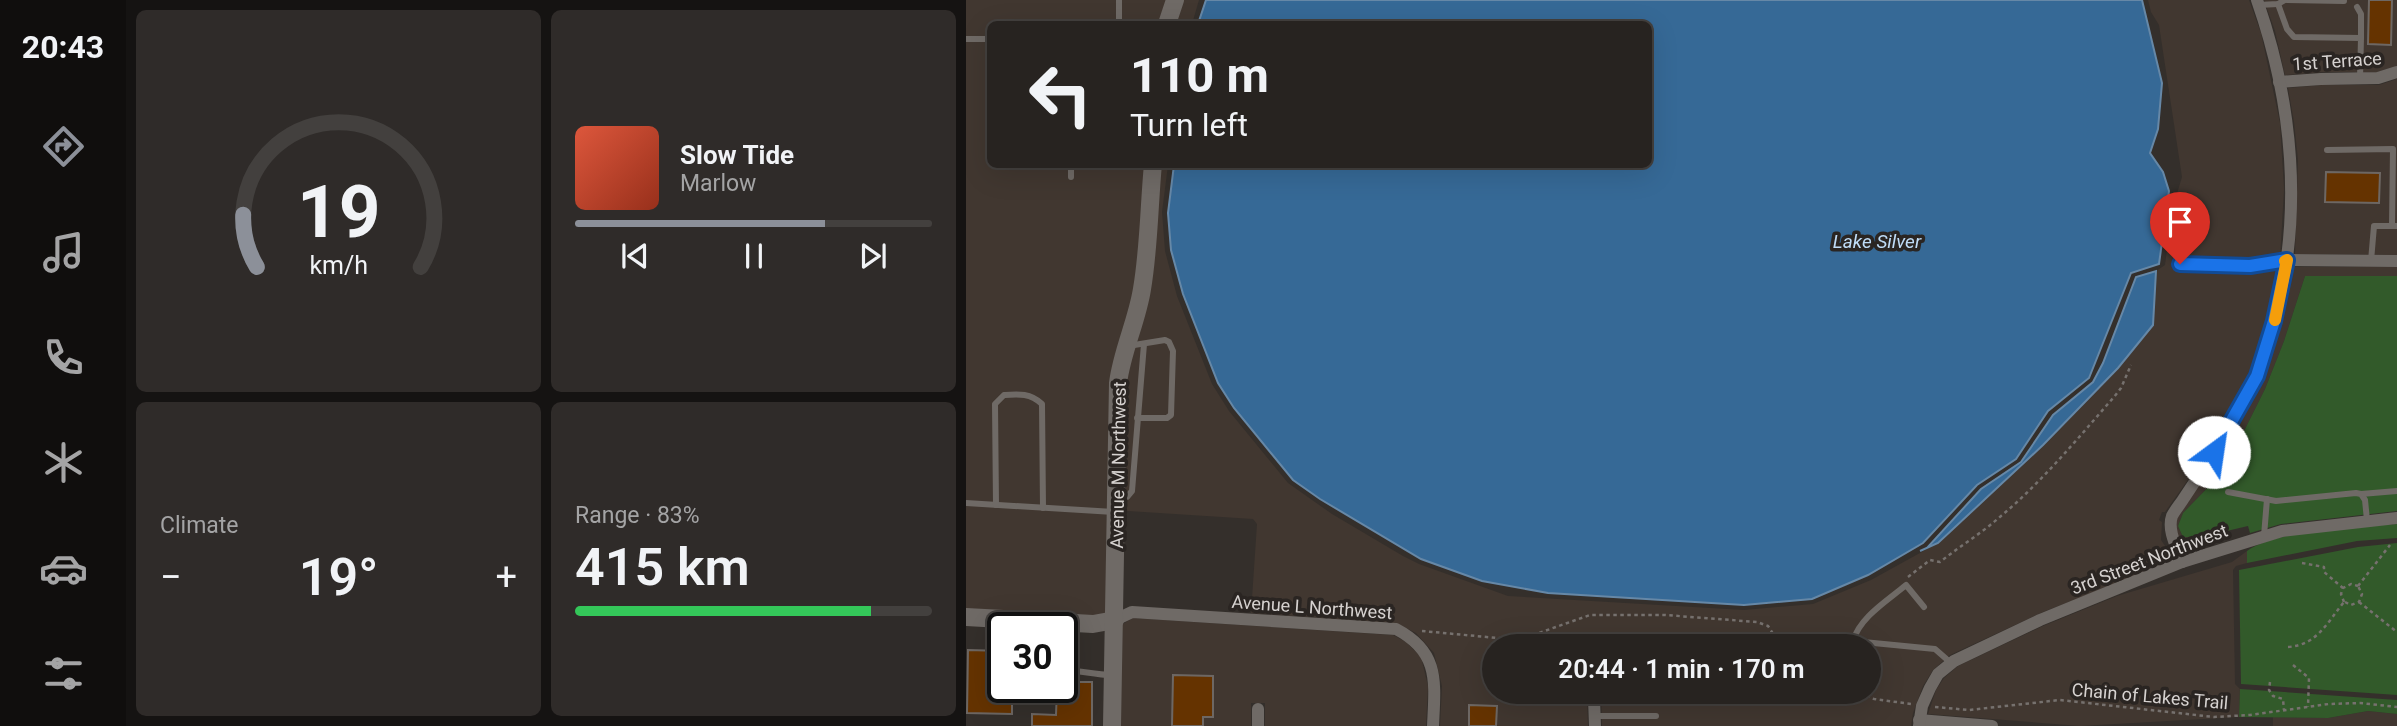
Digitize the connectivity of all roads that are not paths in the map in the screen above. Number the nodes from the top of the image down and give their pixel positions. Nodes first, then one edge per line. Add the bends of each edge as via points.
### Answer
1 (1119, 0) edge
2 (1175, 0) edge
3 (2286, 0) edge
4 (2344, 1) edge
5 (2257, 2) edge
6 (2278, 4) junction
7 (2357, 7) dead end
8 (1119, 21) edge
9 (1168, 21) edge
10 (2361, 38) junction
11 (966, 39) edge
12 (987, 39) edge
13 (2397, 72) edge
14 (2360, 78) junction
15 (2280, 82) junction
16 (2327, 150) dead end
17 (1071, 168) edge
18 (1153, 168) edge
19 (1071, 177) dead end
20 (2395, 226) edge
21 (2287, 260) junction
22 (2371, 261) junction
23 (2397, 261) edge
24 (2180, 264) dead end
25 (1135, 345) junction
26 (1118, 406) junction
27 (1138, 406) junction
28 (1137, 418) junction
29 (2397, 491) edge
30 (2228, 492) dead end
31 (2361, 494) junction
32 (2267, 499) junction
33 (966, 503) edge
34 (996, 505) junction
35 (1116, 505) junction
36 (1043, 508) junction
37 (2397, 518) edge
38 (2367, 520) junction
39 (2264, 536) junction
40 (2182, 562) junction
41 (1924, 607) dead end
42 (966, 617) edge
43 (987, 619) edge
44 (1115, 620) junction
45 (1078, 624) edge
46 (1855, 634) edge
47 (1881, 644) edge
48 (1951, 663) junction
49 (1078, 670) edge
50 (1112, 674) junction
51 (1258, 709) dead end
52 (1656, 716) dead end
53 (1595, 721) edge
54 (1919, 723) edge
55 (1112, 726) edge
56 (1258, 726) edge
57 (1433, 726) edge
58 (1992, 726) edge

1 - 8 lane
2 - 9 street
3 - 4 lane
3 - 6 lane
5 - 6 lane
5 - 15 street
6 - 10 lane via 2294,37
7 - 10 lane
10 - 14 lane
11 - 12 lane
13 - 14 street, 1st Terrace
14 - 15 street, 1st Terrace
15 - 21 street via 2291,160
16 - 20 lane via 2393,149
17 - 19 lane
18 - 25 street, Avenue M Northwest
20 - 22 lane via 2374,226
21 - 22 street
21 - 24 lane via 2250,266
21 - 40 street via 2272,331 2252,387 2172,516
22 - 23 street
25 - 26 street, Avenue M Northwest via 1119,374
25 - 27 lane
25 - 28 lane via 1165,341 1172,347 1172,409 1167,418
26 - 27 lane
26 - 35 street, Avenue M Northwest
27 - 28 lane
28 - 35 lane via 1132,491
29 - 31 lane
30 - 32 lane
31 - 32 lane
31 - 38 lane
32 - 39 lane
33 - 34 lane
34 - 36 lane
34 - 36 lane via 995,404 1003,395 1024,394 1042,404
35 - 36 lane
35 - 44 street, Avenue M Northwest
37 - 38 street, 3rd Street Northwest
38 - 39 street, 3rd Street Northwest
39 - 40 street, 3rd Street Northwest
40 - 48 street, 3rd Street Northwest via 2040,620
41 - 46 lane via 1906,585 1869,615
42 - 43 street
44 - 45 street
44 - 50 street, Avenue M Northwest
44 - 57 street, Avenue L Northwest via 1132,612 1395,629 1411,637 1427,654 1435,686
47 - 48 lane via 1935,649
48 - 54 street via 1938,674
49 - 50 lane
50 - 55 street, Avenue M Northwest
51 - 56 street
52 - 53 lane
54 - 58 street

